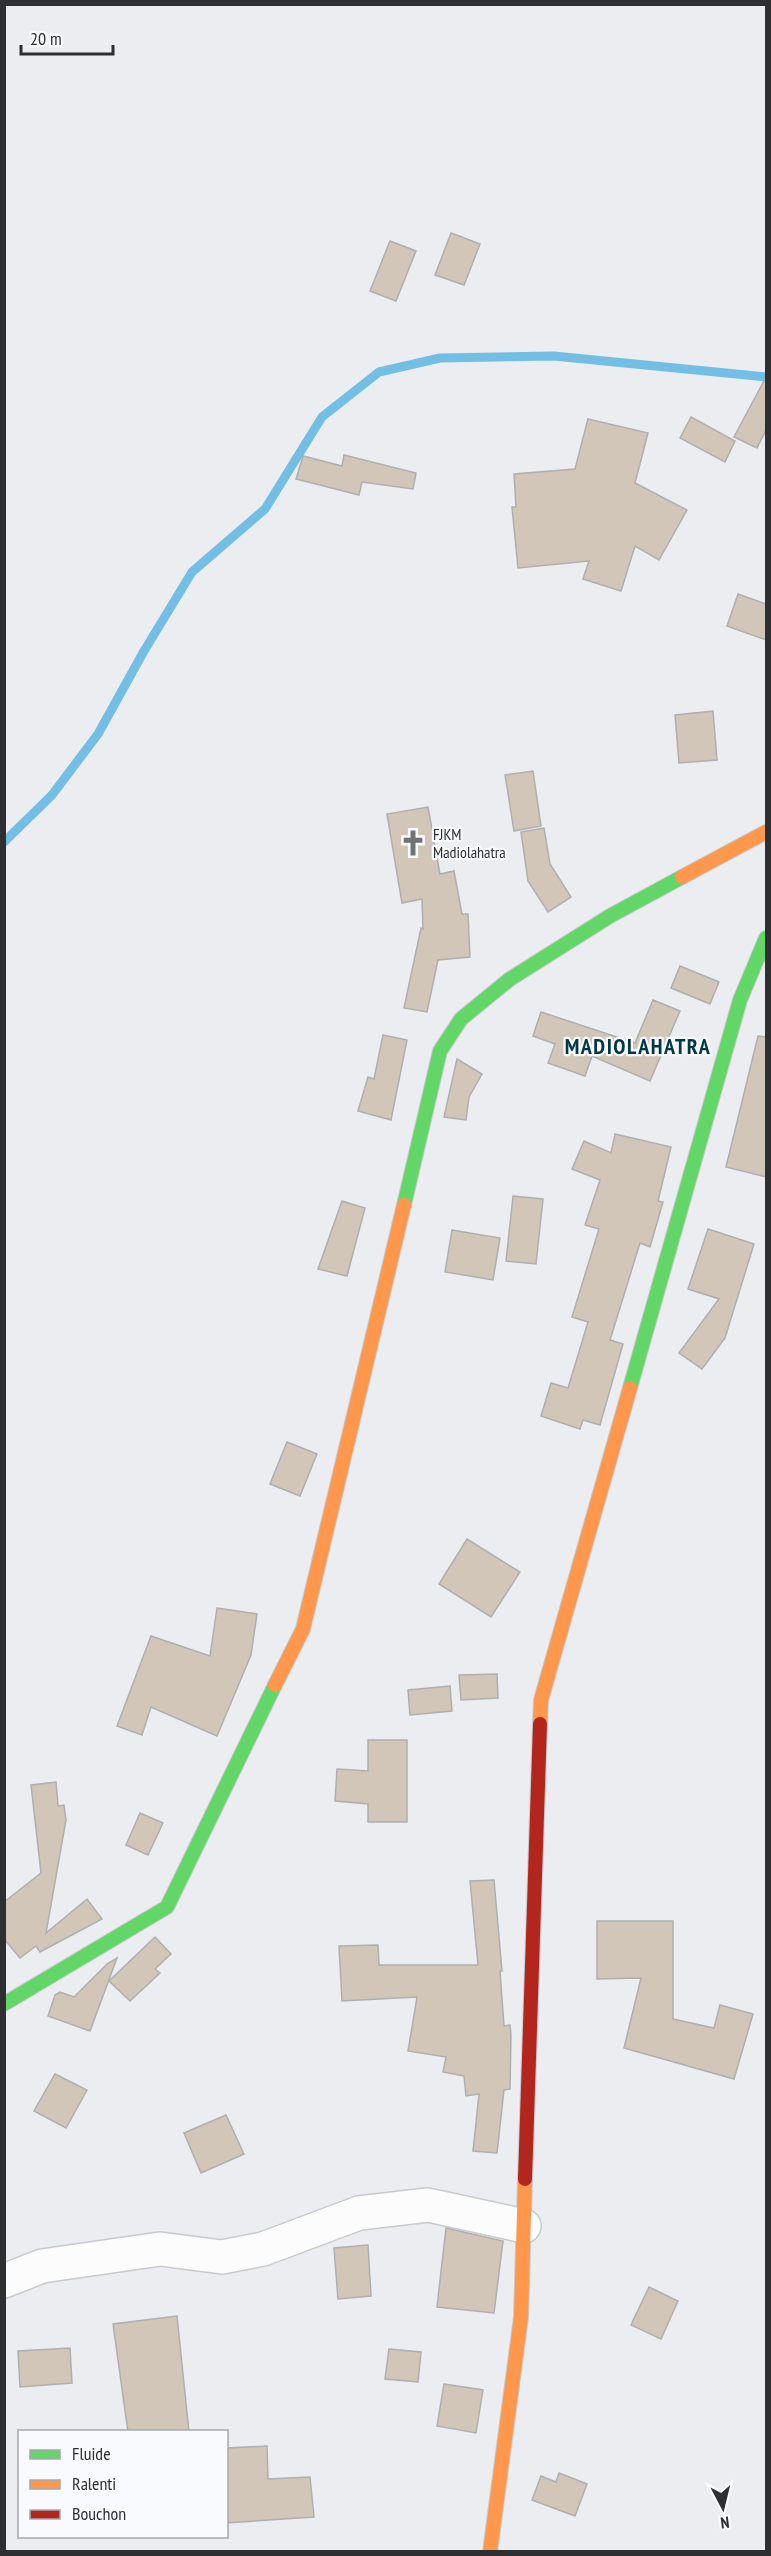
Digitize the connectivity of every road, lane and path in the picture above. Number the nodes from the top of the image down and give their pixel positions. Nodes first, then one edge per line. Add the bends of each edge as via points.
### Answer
1 (766, 832) edge
2 (766, 938) edge
3 (4, 2004) edge
4 (524, 2226) junction
5 (4, 2281) edge
6 (490, 2552) edge

1 - 3 street via 610,916 510,979 461,1019 440,1051 303,1629 167,1907
2 - 4 street via 740,1000 541,1700
4 - 5 street via 428,2205 359,2213 263,2248 222,2257 160,2249 42,2266
4 - 6 street via 521,2317

